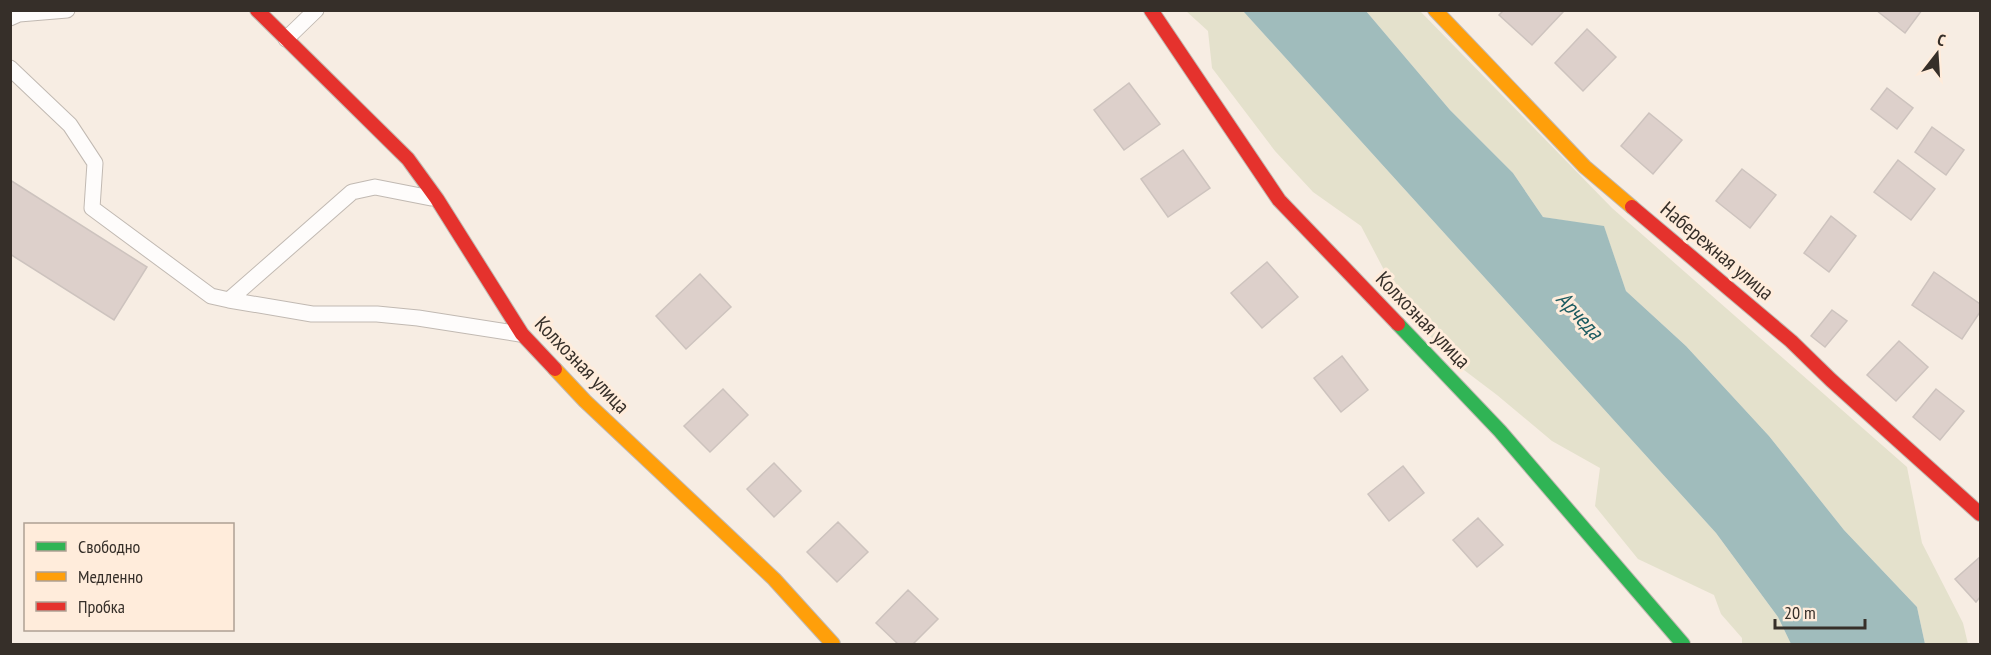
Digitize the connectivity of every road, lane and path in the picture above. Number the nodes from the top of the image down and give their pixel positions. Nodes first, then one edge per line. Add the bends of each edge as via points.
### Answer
1 (67, 10) edge
2 (257, 10) edge
3 (316, 10) edge
4 (1151, 10) edge
5 (1436, 10) edge
6 (10, 18) edge
7 (286, 39) junction
8 (10, 68) edge
9 (437, 199) junction
10 (229, 300) junction
11 (522, 334) junction
12 (1980, 514) edge
13 (833, 645) edge
14 (1683, 645) edge

1 - 6 lane
2 - 7 street, Колхозная улица
3 - 7 lane
4 - 14 street, Колхозная улица via 1279,200 1500,431
5 - 12 street, Набережная улица via 1585,167 1791,341
7 - 9 street, Колхозная улица via 408,159
8 - 10 lane via 70,125 95,163 92,208 211,296
9 - 10 lane via 375,187 352,192
9 - 11 street, Колхозная улица
10 - 11 lane via 312,314 377,314
11 - 13 street, Колхозная улица via 585,401 774,579

